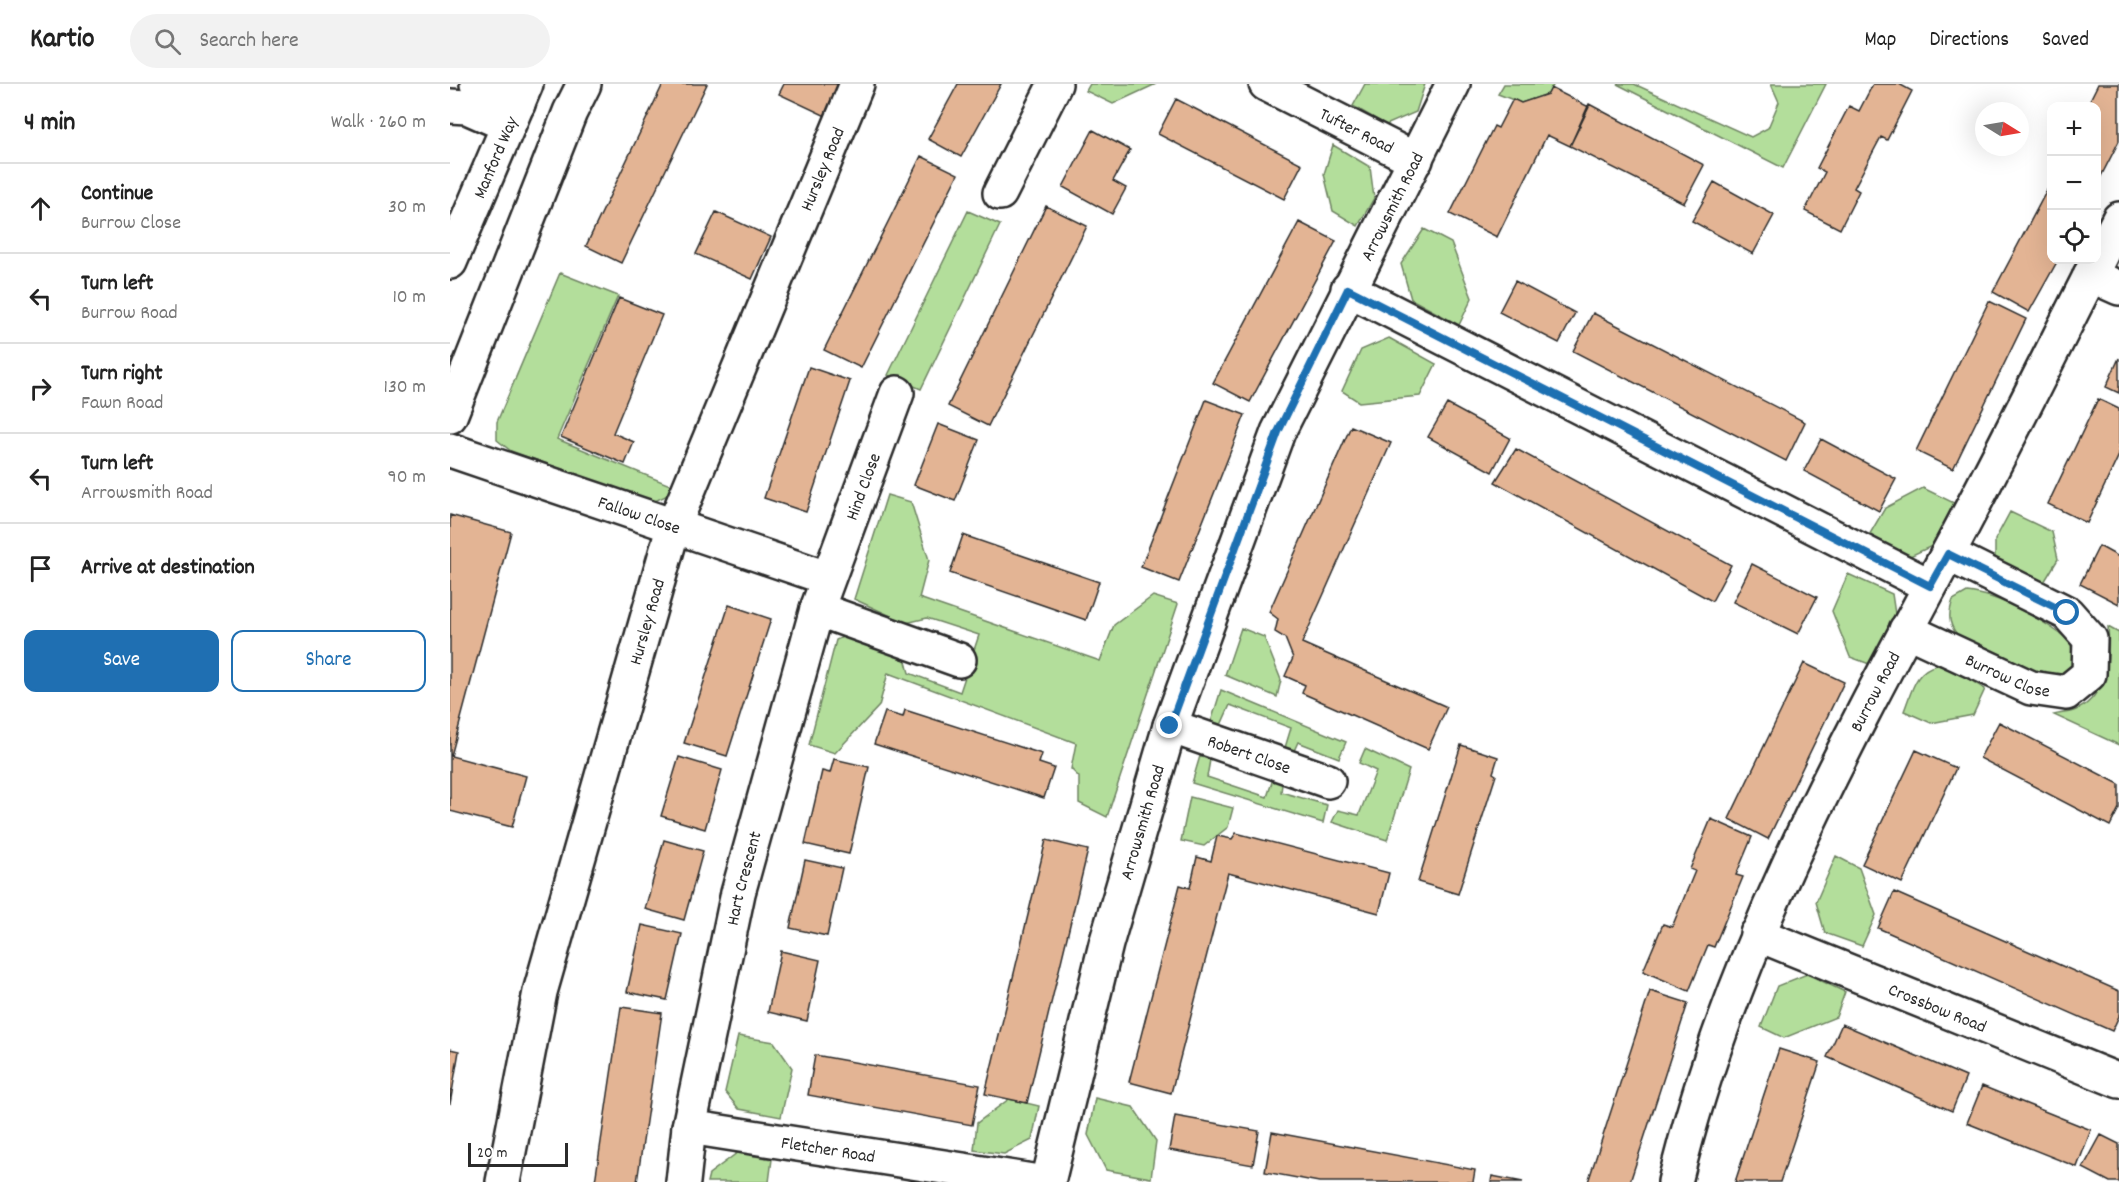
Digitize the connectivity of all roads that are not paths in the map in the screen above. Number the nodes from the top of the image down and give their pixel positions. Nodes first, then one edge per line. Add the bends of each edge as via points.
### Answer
1 (477, 84) edge
2 (584, 84) edge
3 (857, 84) edge
4 (1055, 84) edge
5 (1266, 84) edge
6 (1453, 84) edge
7 (517, 104) edge
8 (450, 106) edge
9 (1416, 160) junction
10 (1000, 193) dead end
11 (2119, 219) edge
12 (451, 259) edge
13 (2105, 282) edge
14 (1348, 289) junction
15 (897, 393) dead end
16 (450, 416) edge
17 (450, 450) edge
18 (674, 525) junction
19 (1948, 554) junction
20 (1930, 586) junction
21 (822, 594) junction
22 (1906, 630) junction
23 (959, 660) dead end
24 (1170, 726) junction
25 (1328, 781) dead end
26 (1757, 934) junction
27 (2119, 1081) edge
28 (689, 1127) junction
29 (503, 1182) edge
30 (682, 1182) edge
31 (1040, 1182) edge
32 (1048, 1182) edge
33 (1675, 1182) edge

1 - 7 street
2 - 16 street
3 - 18 street, Hursley Road
4 - 10 street
5 - 9 street, Tufter Road
6 - 9 street, Arrowsmith Road
7 - 8 street
7 - 12 street, Manford Way
9 - 14 street, Arrowsmith Road
11 - 13 street, Burrow Road
13 - 19 street, Burrow Road
14 - 20 street
14 - 24 street, Arrowsmith Road via 1278,432
15 - 21 street, Hind Close
17 - 18 street, Fallow Close
18 - 21 street, Fallow Close
18 - 29 street, Hursley Road via 540,992
19 - 20 street, Burrow Road
19 - 22 street, Burrow Close via 2067,613 2090,639 2089,674 2066,693 2031,688
20 - 22 street, Burrow Road
21 - 23 street, Fallow Close
21 - 28 street, Hart Crescent via 738,893
22 - 26 street, Burrow Road
24 - 25 street, Robert Close
24 - 32 street, Arrowsmith Road via 1106,944
26 - 27 street, Crossbow Road
26 - 33 street, Burrow Road via 1726,1016
28 - 30 street, Hart Crescent
28 - 31 street, Fletcher Road

